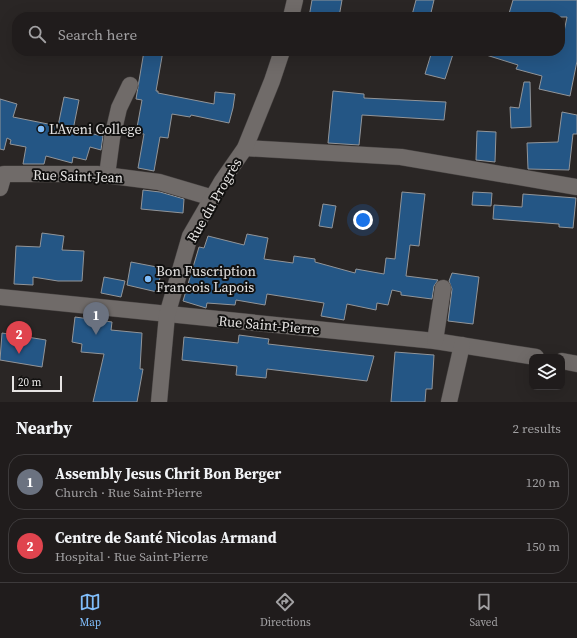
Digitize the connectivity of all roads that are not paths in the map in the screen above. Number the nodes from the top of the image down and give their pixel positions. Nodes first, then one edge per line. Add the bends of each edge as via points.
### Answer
1 (295, 0) edge
2 (292, 12) edge
3 (280, 56) edge
4 (130, 85) dead end
5 (245, 148) junction
6 (107, 175) junction
7 (577, 187) edge
8 (0, 188) edge
9 (213, 198) junction
10 (443, 288) dead end
11 (0, 297) edge
12 (167, 315) junction
13 (436, 340) junction
14 (462, 345) junction
15 (529, 356) edge
16 (565, 362) edge
17 (577, 364) edge
18 (159, 402) edge
19 (449, 402) edge

1 - 2 street
3 - 5 street, Rue du Progrès
4 - 6 street via 118,108
5 - 7 street via 401,157
5 - 9 street, Rue du Progrès
6 - 8 street, Rue Saint-Jean via 4,174
6 - 9 street, Rue Saint-Jean via 159,182
9 - 12 street, Rue du Progrès via 190,236
10 - 13 street
11 - 12 street, Rue Saint-Pierre
12 - 13 street, Rue Saint-Pierre
12 - 18 street, Rue du Progrès
13 - 14 street, Rue Saint-Pierre
14 - 15 street, Rue Saint-Pierre
14 - 19 street
16 - 17 street

